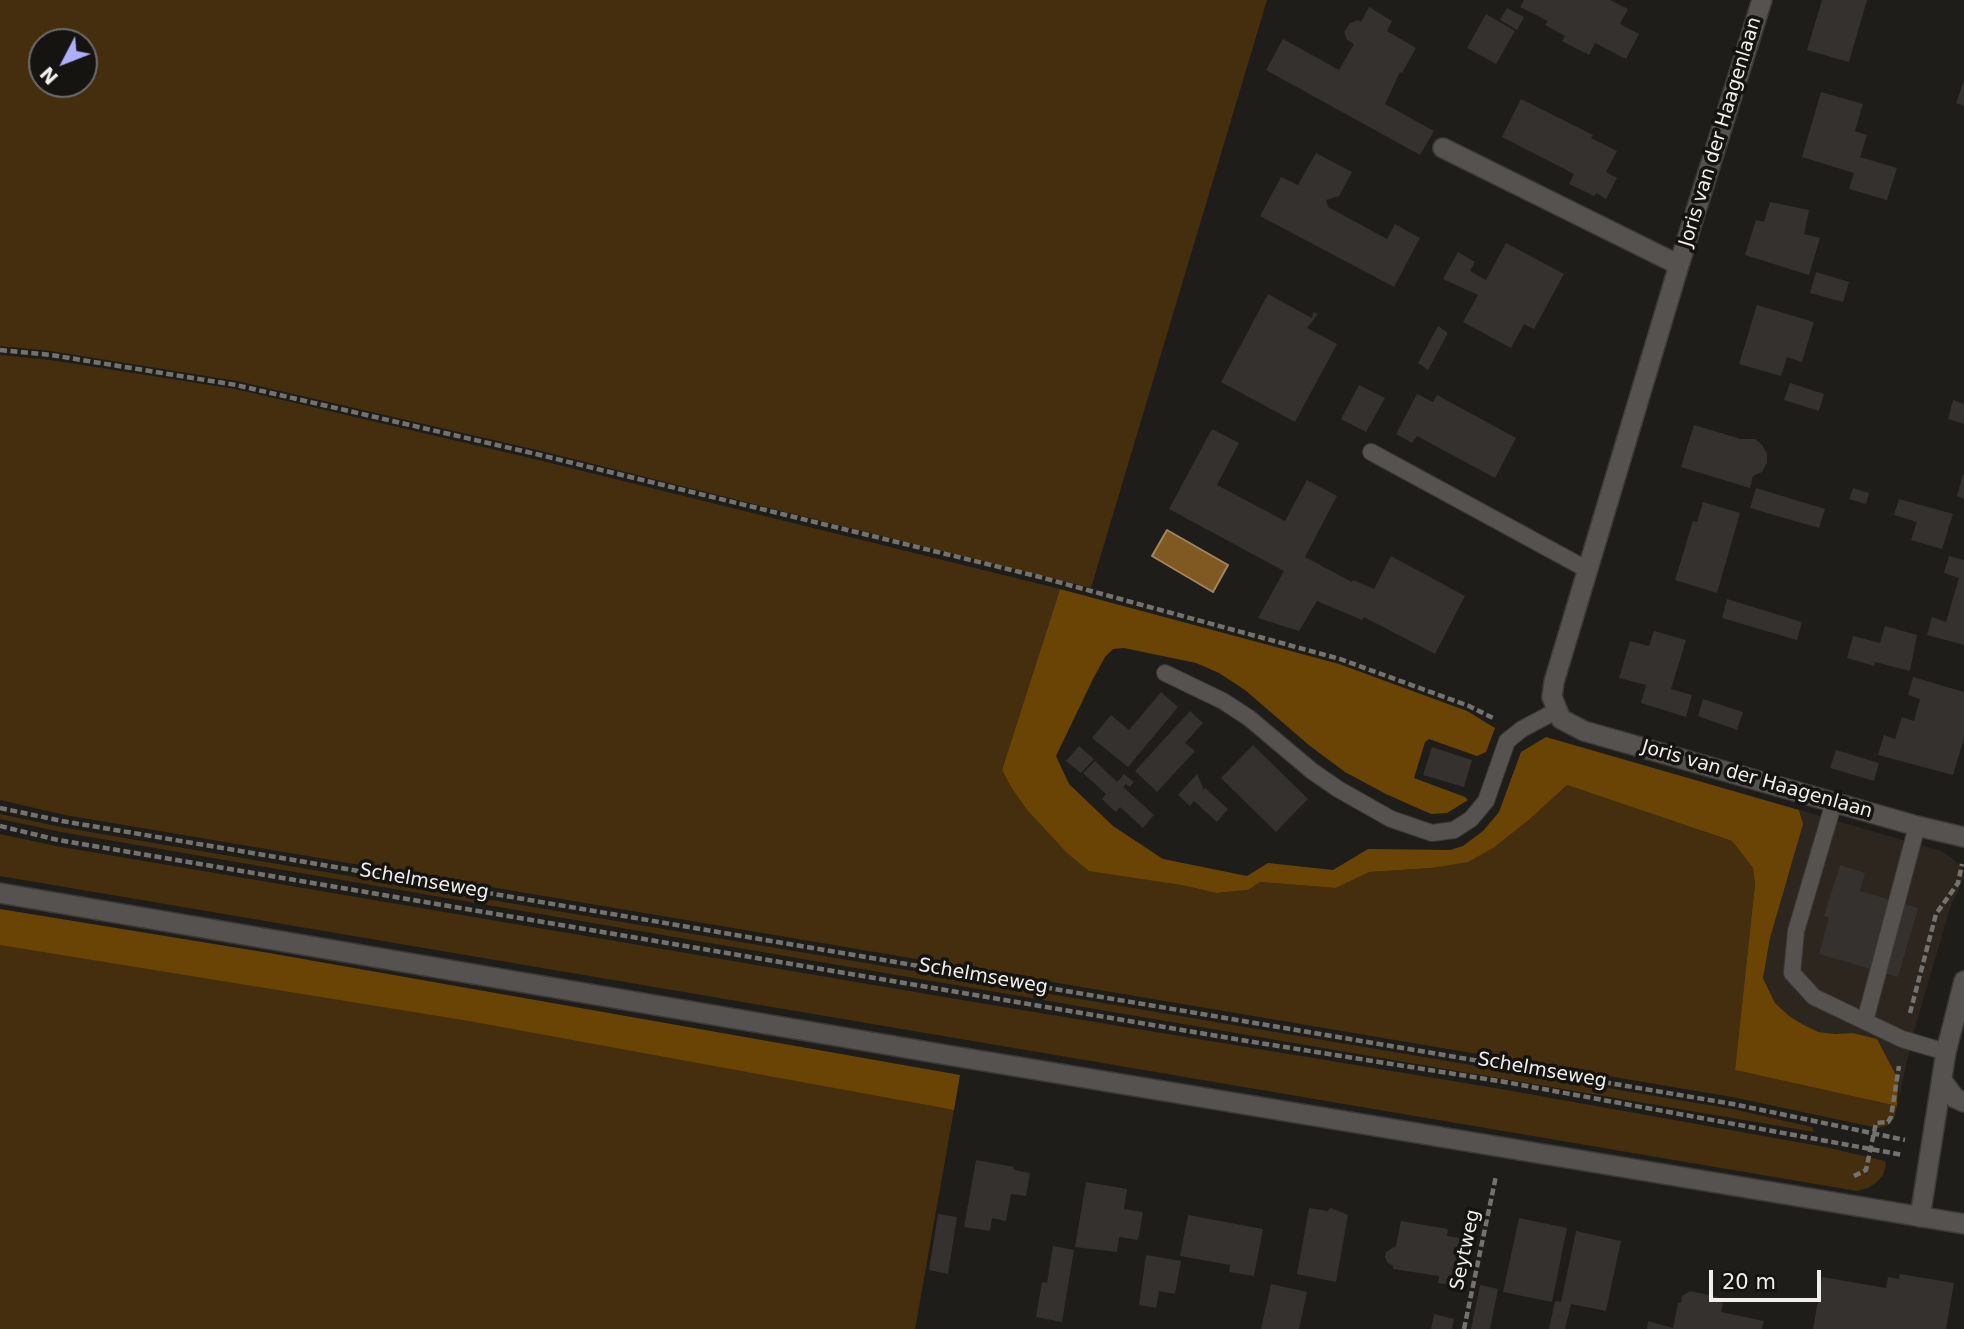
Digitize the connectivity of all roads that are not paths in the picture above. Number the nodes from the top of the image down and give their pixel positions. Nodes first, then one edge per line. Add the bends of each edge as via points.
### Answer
1 (1762, 0) edge
2 (1443, 148) dead end
3 (1679, 265) junction
4 (1371, 452) dead end
5 (1588, 570) junction
6 (1164, 673) dead end
7 (1556, 711) junction
8 (1834, 802) junction
9 (1917, 827) junction
10 (1964, 837) edge
11 (0, 893) edge
12 (1964, 981) edge
13 (1865, 1021) junction
14 (1946, 1052) junction
15 (1943, 1082) junction
16 (1964, 1101) edge
17 (1920, 1217) junction
18 (1964, 1224) edge

1 - 3 main road, Joris van der Haagenlaan
2 - 3 main road, Joris van der Haagenlaan
3 - 5 main road, Joris van der Haagenlaan
4 - 5 lane
5 - 7 main road, Joris van der Haagenlaan via 1553,682
6 - 7 lane via 1249,718 1338,789 1391,820 1432,833 1454,831 1471,819 1486,801 1507,741
7 - 8 main road, Joris van der Haagenlaan via 1567,724 1584,731
8 - 9 main road, Joris van der Haagenlaan
8 - 13 lane via 1796,931 1792,973 1814,997
9 - 10 main road, Joris van der Haagenlaan
9 - 13 lane
11 - 17 main road
12 - 14 main road
13 - 14 lane via 1902,1040
14 - 15 main road
15 - 16 main road via 1955,1098
15 - 17 main road
17 - 18 main road

